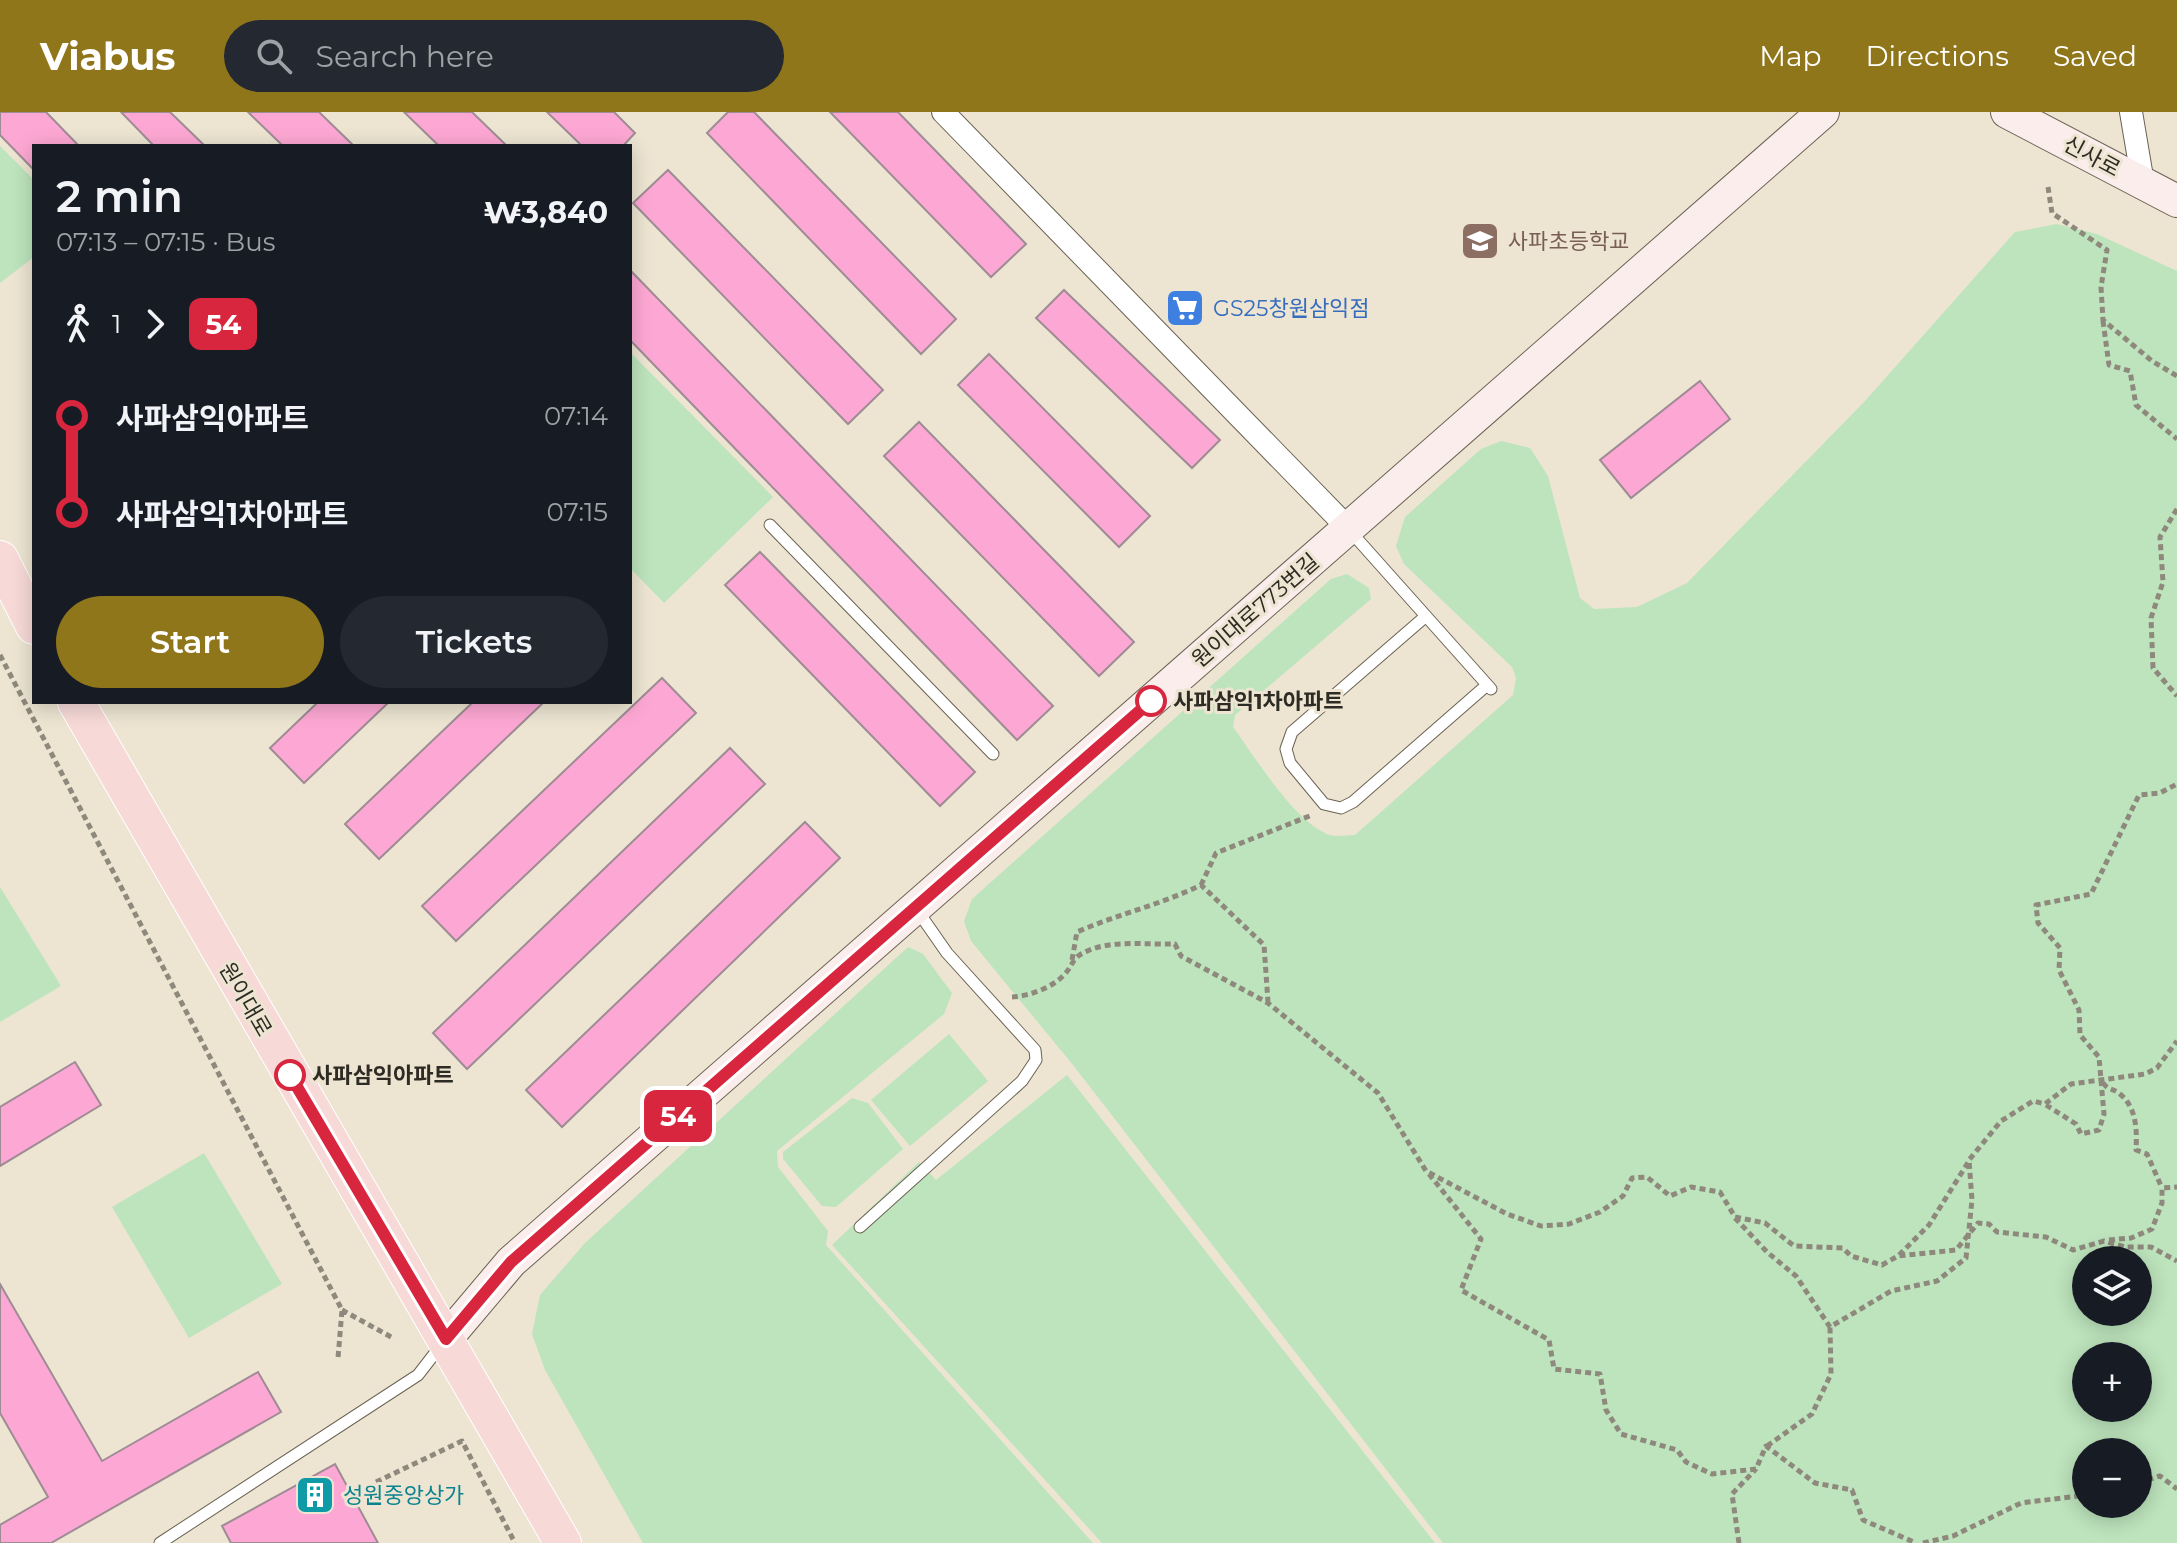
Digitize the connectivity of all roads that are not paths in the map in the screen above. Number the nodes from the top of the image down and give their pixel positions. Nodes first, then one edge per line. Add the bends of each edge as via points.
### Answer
1 (943, 112) edge
2 (1823, 112) edge
3 (2007, 112) edge
4 (2131, 112) edge
5 (2167, 194) edge
6 (770, 525) dead end
7 (1348, 528) junction
8 (0, 559) edge
9 (1426, 616) junction
10 (32, 622) edge
11 (77, 704) edge
12 (993, 754) dead end
13 (916, 908) junction
14 (860, 1227) dead end
15 (446, 1339) junction
16 (160, 1543) edge
17 (563, 1543) edge

1 - 7 street
2 - 7 street, 원이대로773번길
3 - 5 street, 신사로
4 - 5 street
6 - 12 lane
7 - 9 lane
7 - 13 street, 원이대로773번길
8 - 10 main road
9 - 9 lane via 1292,732 1286,749 1290,763 1331,808 1353,802 1489,687
11 - 15 main road, 원이대로
13 - 14 lane via 947,953 1035,1050 1036,1060 1022,1081
13 - 15 street, 원이대로773번길 via 507,1266
15 - 16 lane via 418,1375
15 - 17 main road, 원이대로

